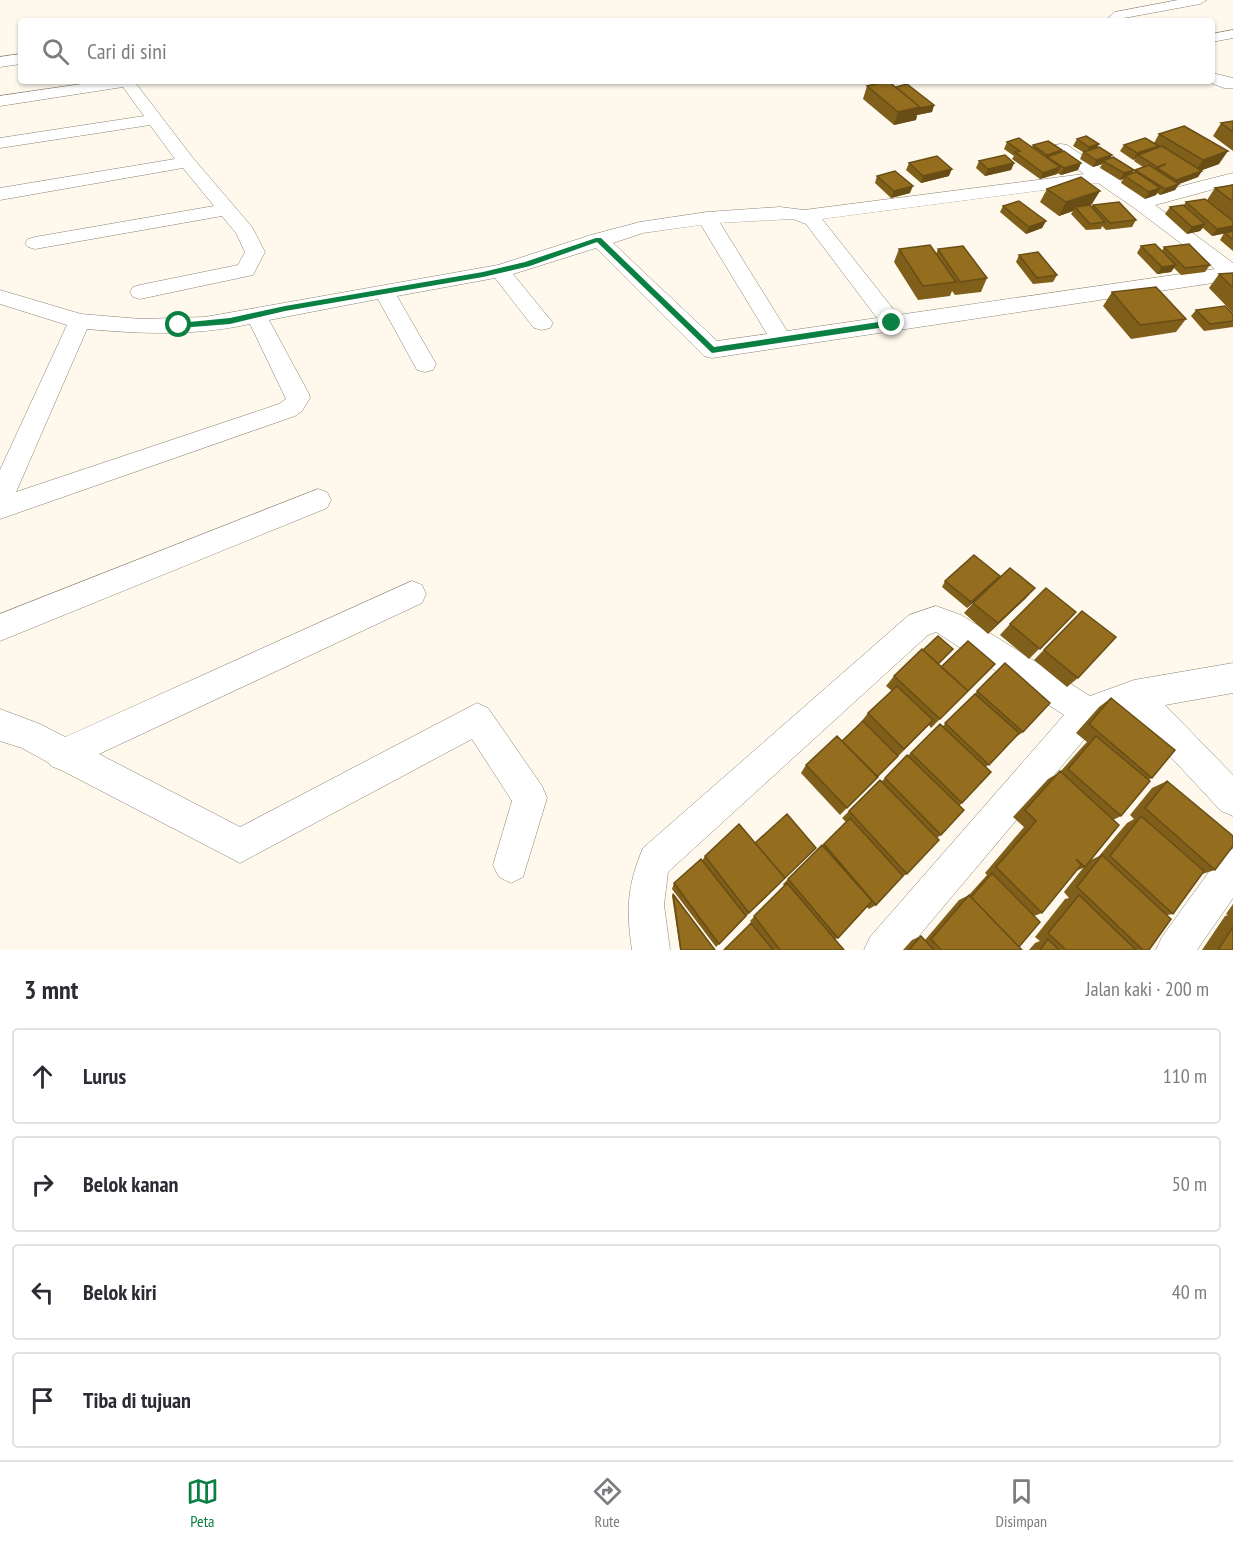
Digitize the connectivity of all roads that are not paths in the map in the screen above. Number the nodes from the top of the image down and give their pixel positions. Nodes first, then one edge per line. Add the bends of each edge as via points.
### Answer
1 (1200, 0) edge
2 (1115, 18) edge
3 (1233, 34) edge
4 (1215, 37) edge
5 (18, 59) edge
6 (0, 62) edge
7 (1215, 79) edge
8 (1233, 83) edge
9 (108, 84) edge
10 (129, 84) edge
11 (0, 101) edge
12 (154, 119) junction
13 (0, 143) edge
14 (1061, 149) edge
15 (187, 162) junction
16 (1101, 177) junction
17 (1233, 177) edge
18 (0, 194) edge
19 (1140, 203) junction
20 (228, 209) junction
21 (806, 215) junction
22 (706, 218) junction
23 (598, 239) junction
24 (35, 243) dead end
25 (500, 270) junction
26 (1233, 273) edge
27 (384, 291) junction
28 (140, 292) dead end
29 (0, 297) edge
30 (256, 315) junction
31 (80, 321) junction
32 (542, 323) dead end
33 (892, 323) junction
34 (780, 339) junction
35 (425, 364) dead end
36 (0, 498) edge
37 (318, 500) dead end
38 (0, 508) edge
39 (412, 594) dead end
40 (0, 628) edge
41 (1233, 678) edge
42 (1134, 694) junction
43 (1087, 711) junction
44 (0, 725) edge
45 (62, 754) junction
46 (1233, 799) edge
47 (511, 865) dead end
48 (1233, 867) edge
49 (651, 950) edge
50 (883, 950) edge
51 (1175, 950) edge

1 - 2 street
3 - 4 street
5 - 6 street
7 - 8 street
9 - 11 street
10 - 12 street
12 - 13 street
12 - 15 street
14 - 16 street
15 - 18 street
15 - 20 street
16 - 19 street
16 - 21 street
17 - 19 street
19 - 26 street
20 - 24 street
20 - 28 street via 255,252 246,270
21 - 22 street
21 - 33 street
22 - 23 street
22 - 34 street
23 - 25 street
23 - 34 street via 712,350
25 - 27 street
25 - 32 street
26 - 33 street
27 - 30 street
27 - 35 street
29 - 31 street
30 - 31 street via 179,325
30 - 38 street via 297,394 294,405
31 - 36 street
33 - 34 street
37 - 40 street
39 - 45 street
41 - 42 street
42 - 43 street
42 - 46 street
43 - 49 street via 951,624 936,619 919,624 655,860 649,873 644,912
43 - 50 street
44 - 45 street via 29,735
45 - 47 street via 240,846 477,719 530,798
48 - 51 street

